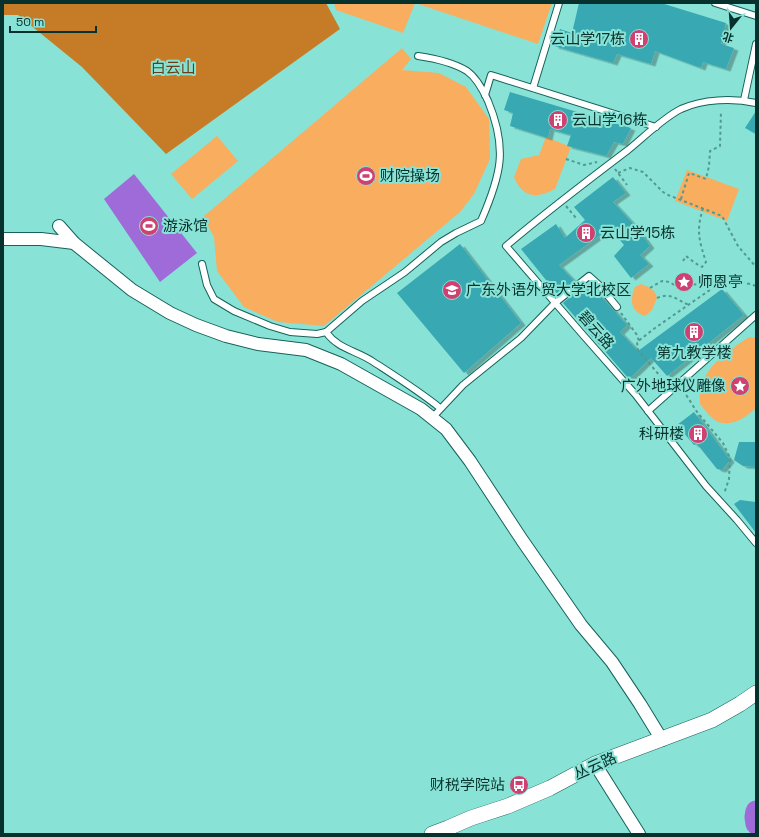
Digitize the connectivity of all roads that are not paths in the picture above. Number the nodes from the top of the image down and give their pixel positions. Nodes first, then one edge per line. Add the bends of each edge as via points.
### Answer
1 (559, 3) edge
2 (715, 3) edge
3 (756, 16) edge
4 (756, 44) edge
5 (418, 56) dead end
6 (533, 88) junction
7 (485, 95) junction
8 (744, 100) junction
9 (756, 103) edge
10 (656, 127) junction
11 (59, 226) dead end
12 (3, 239) edge
13 (74, 243) junction
14 (202, 264) dead end
15 (555, 303) junction
16 (617, 307) road end
17 (756, 315) edge
18 (326, 332) junction
19 (440, 408) junction
20 (648, 411) junction
21 (432, 418) junction
22 (756, 543) edge
23 (756, 693) edge
24 (662, 740) junction
25 (595, 764) junction
26 (448, 832) edge
27 (432, 834) edge
28 (639, 834) edge

1 - 6 lane
2 - 3 lane
4 - 8 lane
5 - 7 lane via 439,59 467,71 478,81
6 - 7 lane via 491,75
6 - 10 lane
7 - 18 lane via 498,128 500,156 498,177 481,221 440,242 405,272 362,301
8 - 9 lane, 碧云路
8 - 10 lane, 碧云路 via 712,100 681,109
10 - 15 lane, 碧云路 via 538,218 506,246
11 - 13 street
12 - 13 street via 41,239
13 - 21 street via 132,290 170,313 226,336 258,344 306,350 341,364 421,409
14 - 18 lane via 214,299 234,311 290,332
15 - 16 lane via 590,276
15 - 19 lane via 522,338 463,385
15 - 20 lane, 碧云路
17 - 20 lane
18 - 19 lane via 332,341 370,360
19 - 21 lane
20 - 22 lane, 碧云路 via 706,486
21 - 24 street via 446,429 470,461 577,620 612,662
23 - 24 street, 丛云路 via 712,720
24 - 25 street, 丛云路
25 - 26 street, 丛云路 via 550,788 471,818
25 - 28 street
26 - 27 street, 丛云路

